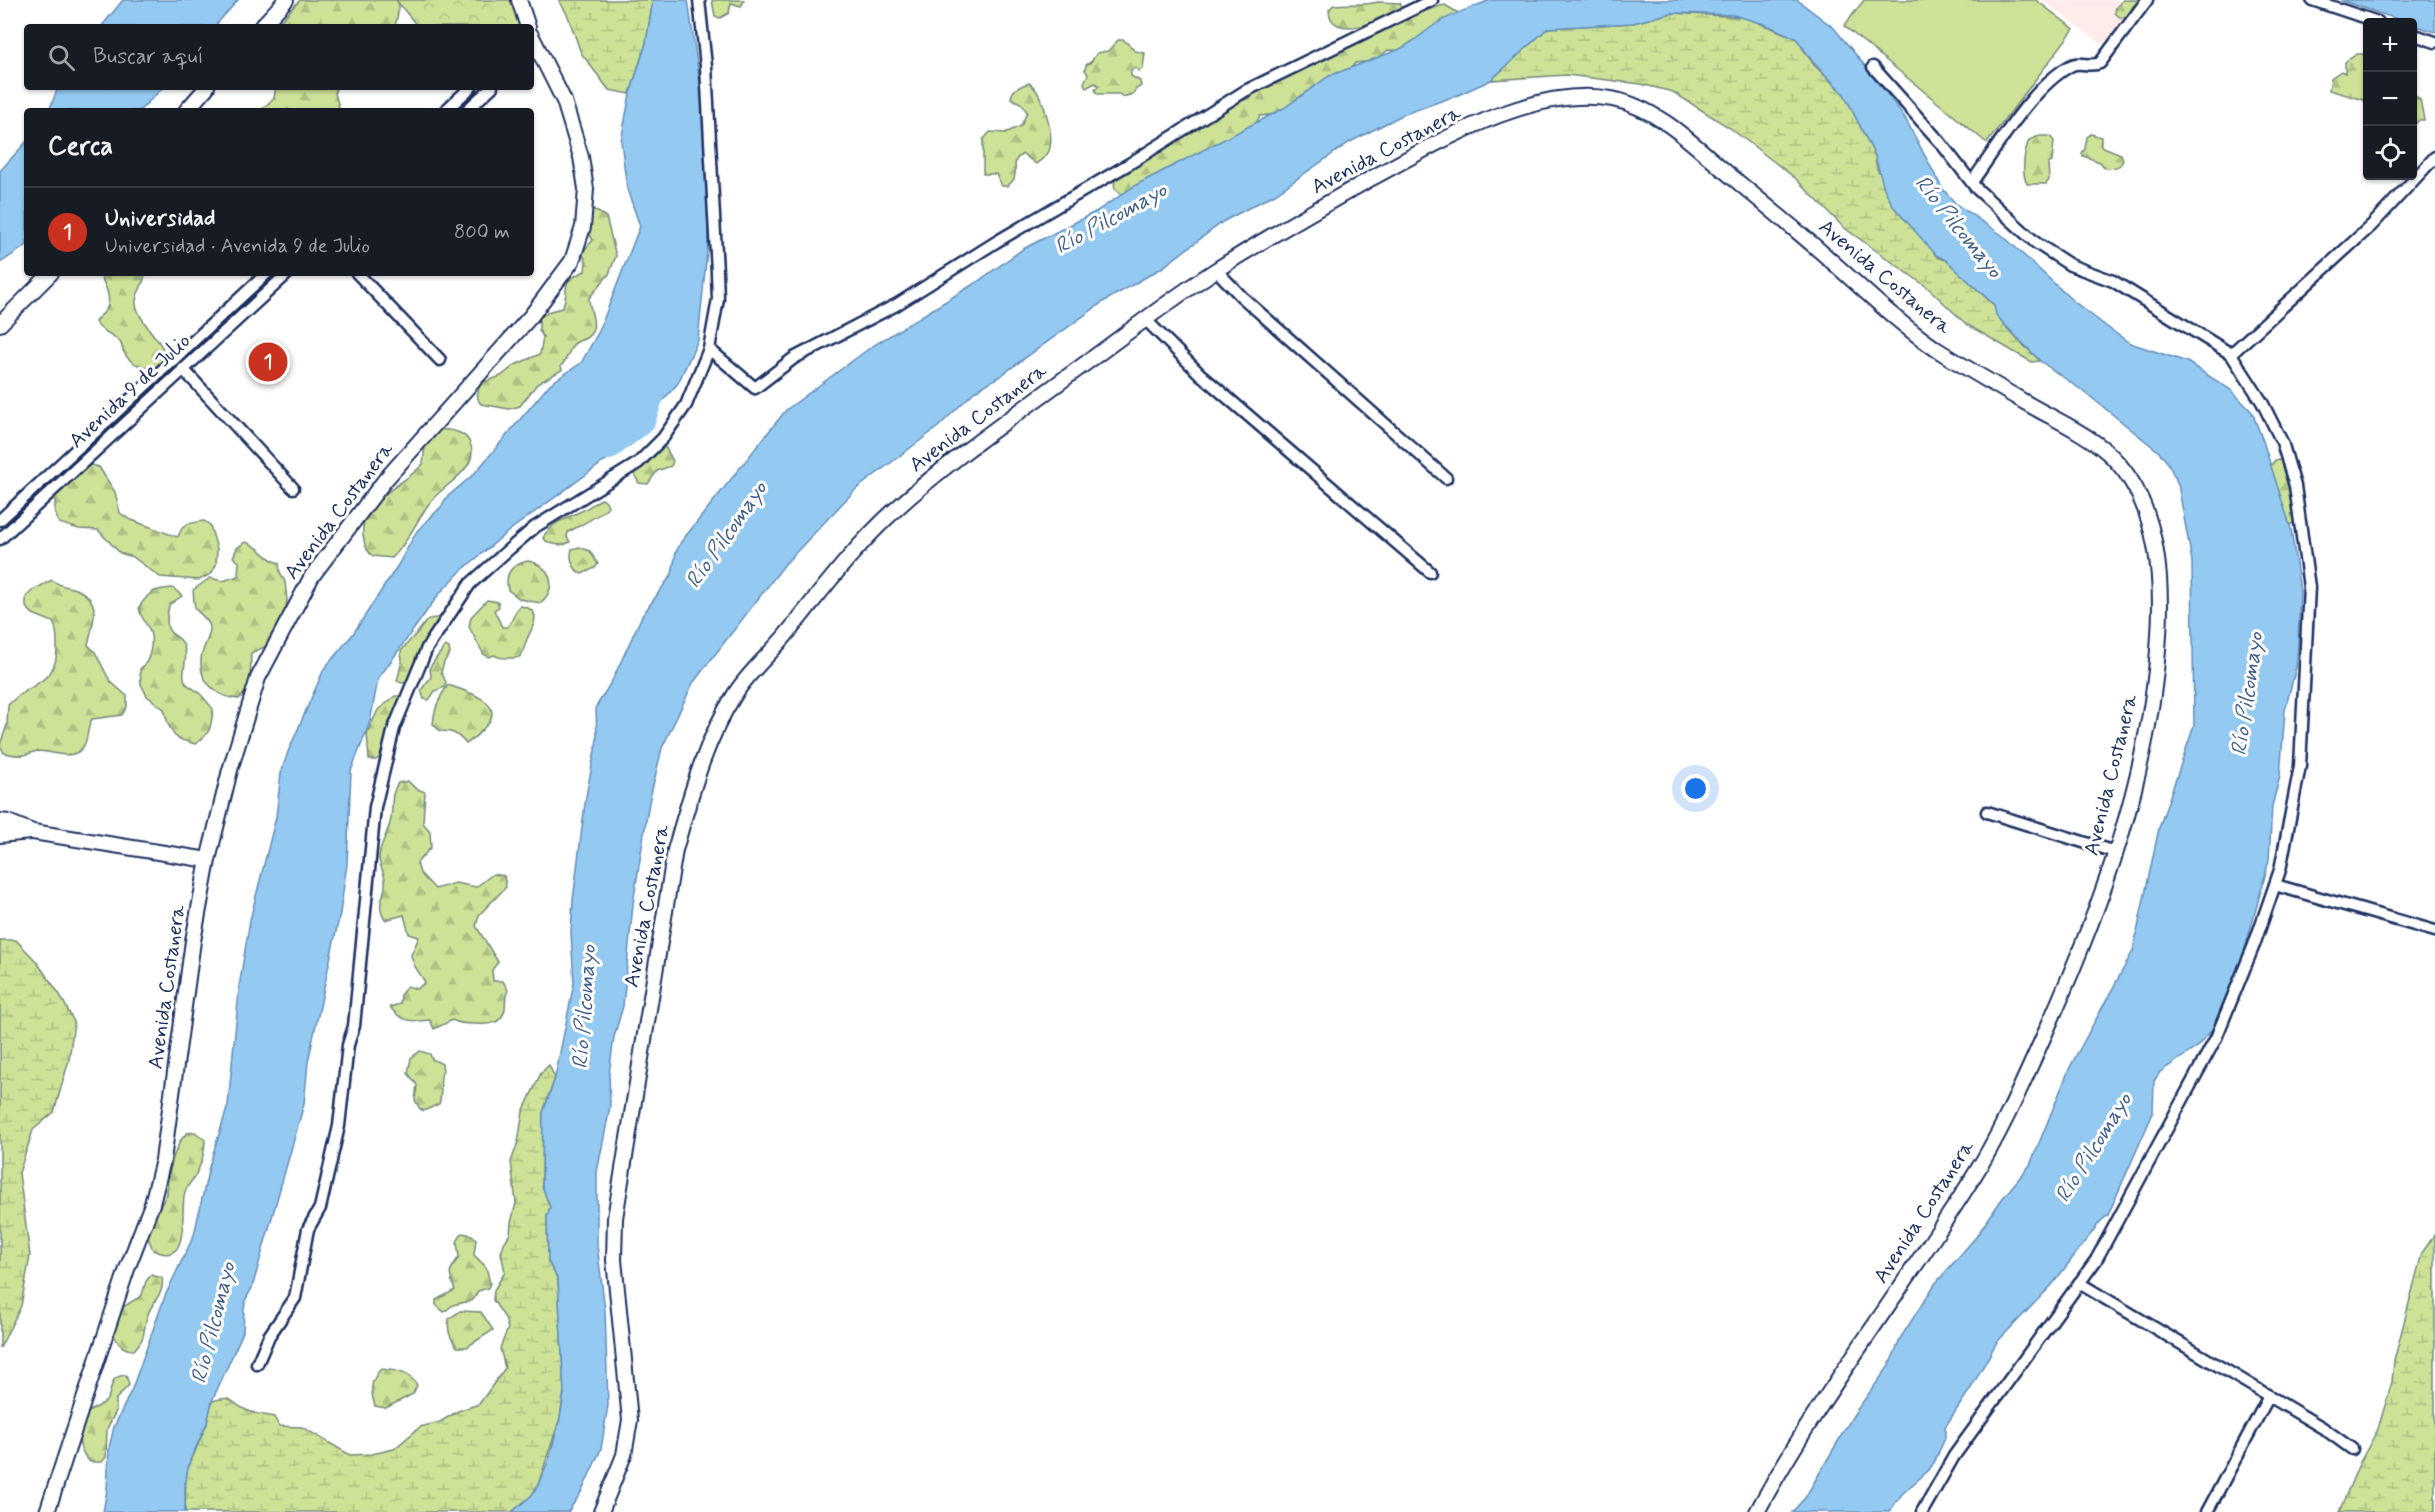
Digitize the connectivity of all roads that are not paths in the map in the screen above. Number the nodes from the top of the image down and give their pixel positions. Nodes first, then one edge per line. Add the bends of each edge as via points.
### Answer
1 (286, 0) edge
2 (519, 0) edge
3 (699, 0) edge
4 (1432, 0) edge
5 (2147, 0) edge
6 (2312, 0) edge
7 (2366, 18) edge
8 (264, 24) edge
9 (527, 24) edge
10 (2417, 36) edge
11 (534, 41) edge
12 (2435, 42) edge
13 (1873, 68) dead end
14 (204, 90) edge
15 (468, 90) edge
16 (489, 90) edge
17 (189, 108) edge
18 (448, 108) edge
19 (469, 108) edge
20 (2435, 157) edge
21 (1972, 182) junction
22 (1216, 270) junction
23 (48, 276) edge
24 (264, 276) edge
25 (285, 276) edge
26 (360, 276) edge
27 (242, 296) junction
28 (251, 306) junction
29 (1146, 320) junction
30 (0, 324) edge
31 (709, 349) junction
32 (2231, 354) junction
33 (440, 360) dead end
34 (183, 369) junction
35 (1446, 478) dead end
36 (293, 488) dead end
37 (0, 520) edge
38 (0, 539) edge
39 (1430, 572) dead end
40 (1987, 812) dead end
41 (0, 821) edge
42 (33, 832) junction
43 (0, 835) edge
44 (2115, 852) junction
45 (208, 860) junction
46 (2275, 885) junction
47 (2435, 931) edge
48 (2079, 1283) junction
49 (257, 1364) dead end
50 (2269, 1396) junction
51 (2352, 1449) dead end
52 (47, 1512) edge
53 (601, 1512) edge
54 (1757, 1512) edge
55 (1922, 1512) edge
56 (2207, 1512) edge

1 - 8 street
2 - 9 street
3 - 31 street via 718,299
4 - 31 street via 1245,91 896,305 794,358 755,388
5 - 21 street via 2100,63 2073,63 2027,106
6 - 7 street
10 - 12 street
11 - 45 street, Avenida Costanera via 564,101 581,157 586,189 583,227 572,261 531,316 386,480 312,576 258,678
13 - 21 street
14 - 17 street
15 - 18 street
16 - 19 street
20 - 32 street via 2372,225
21 - 32 street via 2036,243 2070,265 2113,281
22 - 29 street, Avenida Costanera
22 - 35 street
22 - 44 street, Avenida Costanera via 1440,141 1522,107 1568,96 1615,99 1650,112 1821,252 1892,316 1938,350 2075,428 2111,455 2135,485 2158,564 2160,631 2151,707
23 - 30 street
24 - 27 street, Avenida 9 de Julio
25 - 28 street, Avenida 9 de Julio
26 - 33 street
27 - 28 street
27 - 37 street, Avenida 9 de Julio
28 - 34 street, Avenida 9 de Julio
29 - 39 street via 1200,374
29 - 53 street, Avenida Costanera via 975,444 894,510 843,564 736,692 712,739 675,850 615,1218 614,1260 630,1420 624,1455
31 - 49 street via 686,405 663,438 638,463 535,527 492,564 470,584 427,648 394,728 375,807 354,1026 348,1045 339,1126 320,1208 308,1229 295,1298 269,1336
32 - 46 street via 2282,442 2295,486 2309,587 2300,766
34 - 36 street
34 - 38 street, Avenida 9 de Julio
40 - 44 street
41 - 42 street
42 - 43 street
42 - 45 street
44 - 54 street, Avenida Costanera via 2066,985 2011,1111 1976,1174 1813,1414
45 - 52 street, Avenida Costanera via 163,1160 152,1204
46 - 47 street
46 - 48 street via 2216,1038 2096,1260
48 - 50 street
48 - 55 street via 1954,1456
50 - 51 street
50 - 56 street

